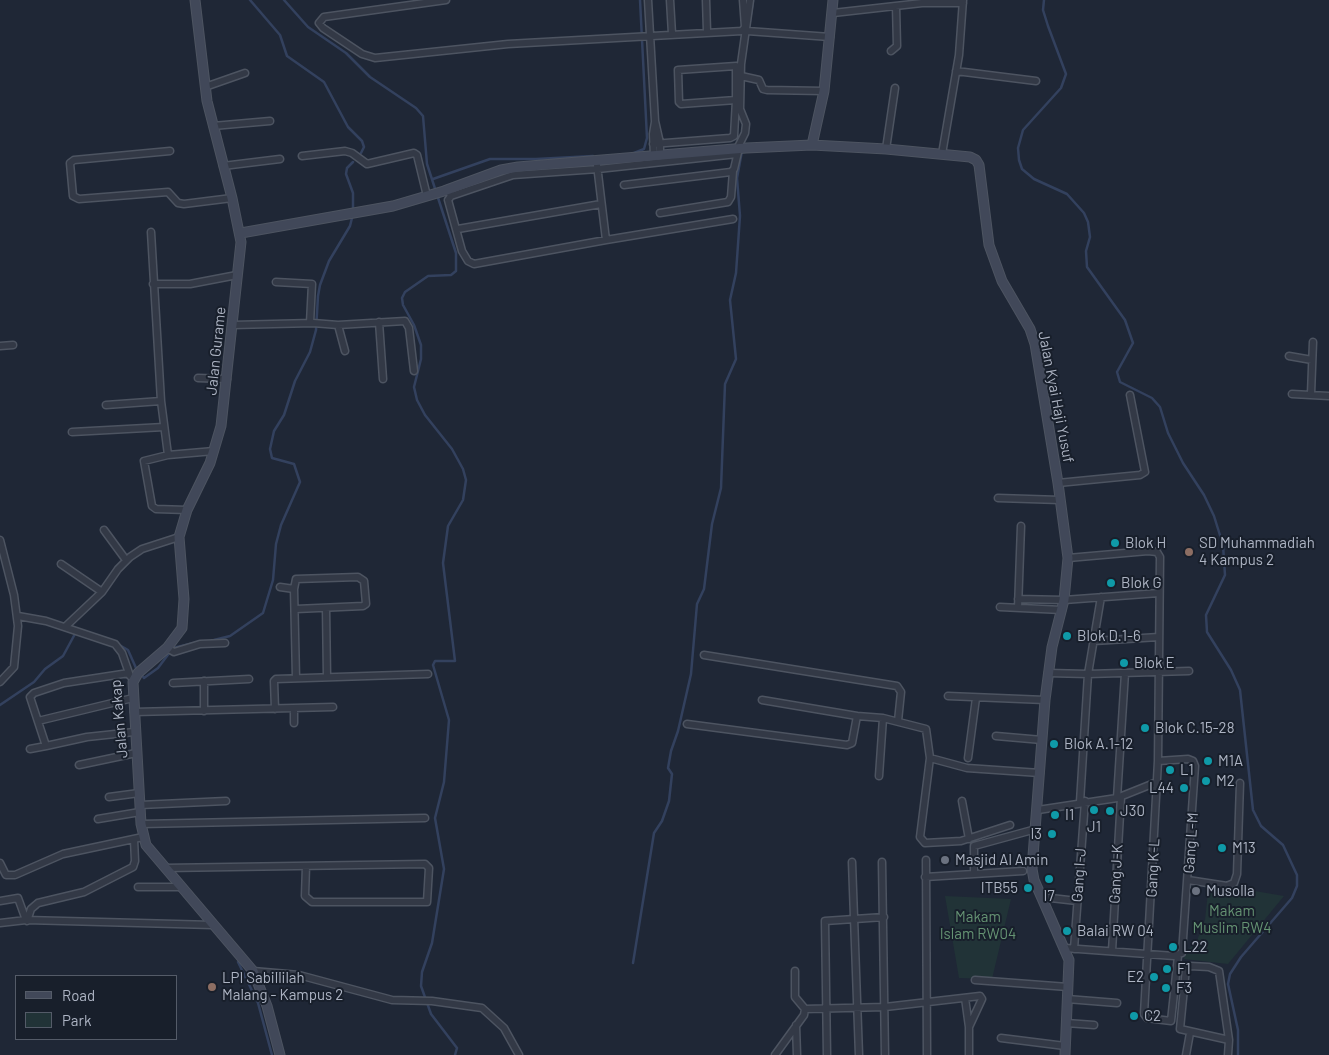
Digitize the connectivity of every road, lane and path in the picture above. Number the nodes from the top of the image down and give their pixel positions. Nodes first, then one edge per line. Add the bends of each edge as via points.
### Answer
1 (195, 0) edge
2 (446, 0) edge
3 (648, 0) edge
4 (670, 0) edge
5 (706, 0) edge
6 (743, 0) edge
7 (750, 0) edge
8 (833, 0) edge
9 (922, 1) edge
10 (963, 1) edge
11 (896, 6) junction
12 (833, 13) junction
13 (707, 31) junction
14 (750, 31) junction
15 (672, 34) junction
16 (646, 35) junction
17 (830, 38) junction
18 (892, 52) dead end
19 (956, 71) junction
20 (245, 73) dead end
21 (741, 76) junction
22 (1036, 82) dead end
23 (205, 87) junction
24 (895, 88) dead end
25 (824, 91) junction
26 (736, 100) junction
27 (270, 121) dead end
28 (213, 126) junction
29 (657, 143) junction
30 (812, 145) junction
31 (886, 149) junction
32 (740, 150) junction
33 (170, 151) dead end
34 (942, 154) junction
35 (302, 156) dead end
36 (657, 156) junction
37 (280, 159) dead end
38 (597, 165) junction
39 (223, 166) junction
40 (733, 171) junction
41 (624, 185) dead end
42 (448, 192) junction
43 (429, 195) junction
44 (232, 198) junction
45 (601, 204) junction
46 (660, 212) dead end
47 (733, 220) dead end
48 (458, 229) junction
49 (151, 232) dead end
50 (241, 233) junction
51 (606, 240) junction
52 (236, 275) junction
53 (276, 282) dead end
54 (153, 284) junction
55 (378, 322) junction
56 (314, 323) junction
57 (232, 325) junction
58 (338, 325) junction
59 (1313, 342) dead end
60 (13, 345) dead end
61 (0, 346) edge
62 (345, 351) dead end
63 (1289, 356) dead end
64 (1312, 360) junction
65 (414, 371) dead end
66 (198, 378) dead end
67 (227, 379) junction
68 (383, 380) dead end
69 (1292, 394) dead end
70 (1311, 394) junction
71 (1130, 395) dead end
72 (1329, 396) edge
73 (161, 401) junction
74 (106, 405) dead end
75 (164, 427) junction
76 (72, 432) dead end
77 (214, 451) junction
78 (168, 455) junction
79 (1058, 483) junction
80 (998, 498) dead end
81 (1060, 500) junction
82 (187, 510) junction
83 (1021, 526) dead end
84 (104, 530) dead end
85 (178, 538) junction
86 (0, 540) edge
87 (1068, 558) junction
88 (126, 560) junction
89 (61, 564) dead end
90 (280, 587) dead end
91 (294, 589) junction
92 (102, 592) junction
93 (1159, 593) junction
94 (1100, 597) junction
95 (1018, 599) junction
96 (1064, 600) junction
97 (1000, 607) dead end
98 (326, 608) junction
99 (1018, 608) junction
100 (296, 609) junction
101 (1062, 610) junction
102 (18, 616) junction
103 (65, 627) junction
104 (1159, 637) junction
105 (1094, 642) junction
106 (225, 643) dead end
107 (170, 650) junction
108 (704, 656) dead end
109 (1160, 671) junction
110 (1189, 671) dead end
111 (1048, 673) junction
112 (1125, 673) junction
113 (136, 674) junction
114 (428, 674) dead end
115 (1088, 674) junction
116 (327, 677) junction
117 (296, 678) junction
118 (249, 679) dead end
119 (204, 681) junction
120 (0, 682) edge
121 (173, 683) dead end
122 (948, 696) dead end
123 (133, 698) junction
124 (976, 698) junction
125 (762, 700) dead end
126 (1045, 700) junction
127 (333, 707) dead end
128 (275, 709) junction
129 (294, 709) junction
130 (204, 711) junction
131 (134, 712) junction
132 (857, 716) junction
133 (883, 718) junction
134 (38, 721) junction
135 (898, 722) junction
136 (294, 724) dead end
137 (687, 724) dead end
138 (134, 732) junction
139 (996, 736) dead end
140 (1042, 740) junction
141 (46, 746) junction
142 (30, 749) dead end
143 (136, 753) junction
144 (930, 758) junction
145 (968, 758) dead end
146 (1158, 761) junction
147 (79, 765) dead end
148 (1040, 773) junction
149 (879, 776) dead end
150 (1157, 782) junction
151 (1240, 783) dead end
152 (139, 793) junction
153 (109, 797) dead end
154 (1119, 797) junction
155 (226, 801) dead end
156 (962, 801) dead end
157 (1082, 801) junction
158 (140, 808) junction
159 (1038, 810) junction
160 (425, 818) dead end
161 (98, 819) dead end
162 (141, 824) junction
163 (1010, 825) dead end
164 (1036, 829) junction
165 (138, 838) junction
166 (969, 838) junction
167 (926, 860) dead end
168 (852, 862) dead end
169 (882, 862) dead end
170 (0, 863) edge
171 (306, 866) junction
172 (165, 868) junction
173 (1023, 870) dead end
174 (974, 873) junction
175 (925, 877) junction
176 (1188, 880) junction
177 (138, 887) dead end
178 (181, 887) junction
179 (1042, 897) junction
180 (0, 901) edge
181 (1077, 901) junction
182 (884, 917) junction
183 (854, 918) junction
184 (26, 921) junction
185 (0, 923) edge
186 (213, 925) junction
187 (1070, 949) junction
188 (1112, 951) junction
189 (1148, 954) junction
190 (1180, 954) junction
191 (253, 971) junction
192 (795, 971) dead end
193 (975, 980) dead end
194 (1068, 987) junction
195 (965, 998) junction
196 (1068, 999) junction
197 (926, 1002) junction
198 (1117, 1003) dead end
199 (885, 1007) junction
200 (827, 1008) junction
201 (857, 1008) junction
202 (805, 1009) junction
203 (1066, 1023) junction
204 (796, 1025) junction
205 (1094, 1025) dead end
206 (968, 1027) junction
207 (1190, 1033) junction
208 (1001, 1038) dead end
209 (1229, 1040) junction
210 (1065, 1051) edge
211 (280, 1055) edge
212 (520, 1055) edge
213 (775, 1055) edge
214 (798, 1055) edge
215 (827, 1055) edge
216 (859, 1055) edge
217 (885, 1055) edge
218 (927, 1055) edge
219 (968, 1055) edge
220 (1186, 1055) edge
221 (1228, 1055) edge

1 - 23 street, Jalan Gurame
2 - 16 street via 324,17 320,24 362,54 373,58
3 - 16 street
4 - 15 street
5 - 13 street
6 - 13 street via 744,30
7 - 14 street
8 - 12 street
9 - 10 street
9 - 11 street
10 - 19 street
11 - 12 street
11 - 18 street via 897,46
12 - 17 street
13 - 15 street
14 - 17 street
14 - 21 street
15 - 16 street
16 - 29 street
17 - 25 street
19 - 22 street
19 - 34 street
20 - 23 street
21 - 25 street via 759,80 767,90
21 - 32 street via 740,109 746,124
23 - 28 street, Jalan Gurame
24 - 31 street
25 - 30 street
26 - 26 street via 681,104 677,70 736,66
26 - 29 street via 732,137
27 - 28 street
28 - 39 street, Jalan Gurame
29 - 36 street
30 - 31 street, Jalan Kyai Haji Yusuf
30 - 32 street, Jalan Kyai Haji Yusuf
31 - 34 street, Jalan Kyai Haji Yusuf
32 - 36 street, Jalan Kyai Haji Yusuf
32 - 38 street
32 - 40 street
33 - 44 street via 74,160 70,163 72,196 79,199 168,192 182,204
34 - 79 street, Jalan Kyai Haji Yusuf via 970,157 978,163 989,245 1002,281 1030,329 1035,344
35 - 43 street via 345,151 367,164 414,153
36 - 38 street, Jalan Kyai Haji Yusuf
37 - 39 street
38 - 42 street, Jalan Kyai Haji Yusuf via 506,168
38 - 45 street
39 - 44 street, Jalan Gurame
40 - 41 street
40 - 46 street via 728,202
42 - 43 street, Jalan Kyai Haji Yusuf
42 - 48 street
43 - 50 street, Jalan Kyai Haji Yusuf via 348,215
44 - 50 street, Jalan Gurame
45 - 48 street
45 - 51 street
47 - 51 street
48 - 51 street via 462,251 468,261 476,265
49 - 54 street
50 - 52 street, Jalan Gurame
52 - 54 street via 190,284
52 - 57 street, Jalan Gurame
53 - 56 street via 312,284
54 - 73 street
55 - 58 street
55 - 65 street via 407,322
55 - 68 street
56 - 57 street
56 - 58 street
57 - 67 street, Jalan Gurame
58 - 62 street
59 - 64 street
60 - 61 street
63 - 64 street
64 - 70 street
66 - 67 street
67 - 77 street, Jalan Gurame
69 - 70 street
70 - 72 street
71 - 79 street via 1145,472
73 - 74 street
73 - 75 street
75 - 76 street
75 - 78 street
77 - 78 street
77 - 82 street, Jalan Gurame
78 - 82 street via 144,461 151,504 156,508
79 - 81 street, Jalan Kyai Haji Yusuf
80 - 81 street
81 - 87 street, Jalan Kyai Haji Yusuf
82 - 85 street, Jalan Gurame
83 - 95 street
84 - 88 street
85 - 88 street via 142,549
85 - 107 street, Jalan Gurame via 183,620
86 - 102 street
87 - 93 street, Gang K-L via 1156,552 1160,559
87 - 96 street, Jalan Kyai Haji Yusuf
88 - 92 street
89 - 92 street
90 - 91 street
91 - 98 street via 299,578 364,579 364,606
91 - 100 street
92 - 103 street
93 - 94 street
93 - 104 street, Gang K-L
94 - 96 street
94 - 105 street, Gang I-J
95 - 96 street
95 - 99 street
96 - 101 street, Jalan Kyai Haji Yusuf
97 - 99 street
98 - 100 street
98 - 116 street
99 - 101 street
100 - 117 street
101 - 111 street, Jalan Kyai Haji Yusuf
102 - 103 street, Jalan Kakap via 39,618
102 - 120 street via 15,665
103 - 113 street, Jalan Kakap via 115,644
104 - 105 street
104 - 109 street, Gang K-L
105 - 115 street, Gang I-J
106 - 107 street
107 - 113 street, Jalan Gurame
108 - 135 street via 897,686 901,692
109 - 110 street
109 - 112 street
109 - 146 street, Gang K-L
111 - 115 street
111 - 126 street, Jalan Kyai Haji Yusuf
112 - 115 street
112 - 154 street, Gang J-K
113 - 123 street, Jalan Kakap
113 - 134 street via 64,684 32,694
114 - 116 street
115 - 157 street, Gang I-J
116 - 117 street
117 - 128 street via 274,680
118 - 119 street
119 - 121 street
119 - 130 street
122 - 124 street
123 - 131 street, Jalan Kakap
123 - 134 street
124 - 126 street
124 - 145 street
125 - 132 street
126 - 140 street, Jalan Kyai Haji Yusuf
127 - 129 street
128 - 129 street
128 - 130 street
129 - 136 street
130 - 131 street
131 - 138 street, Jalan Kakap
132 - 133 street
132 - 137 street via 852,743 847,745
133 - 135 street
133 - 149 street
134 - 141 street
135 - 144 street via 927,730
138 - 141 street
138 - 143 street, Jalan Kakap
139 - 140 street
140 - 148 street, Jalan Kyai Haji Yusuf
141 - 142 street
143 - 147 street
143 - 152 street, Jalan Kakap
144 - 148 street via 966,768
144 - 166 street via 921,839 927,844
146 - 150 street, Gang K-L
146 - 176 street, Gang L-M via 1188,758 1194,764
148 - 159 street, Jalan Kyai Haji Yusuf
150 - 154 street
150 - 189 street, Gang K-L
151 - 176 street via 1234,883 1227,886
152 - 153 street
152 - 158 street, Jalan Kakap
154 - 157 street
154 - 188 street, Gang J-K
155 - 158 street
156 - 166 street
157 - 159 street
157 - 181 street, Gang I-J
158 - 161 street
158 - 162 street, Jalan Kakap
159 - 164 street, Jalan Kyai Haji Yusuf
160 - 162 street
162 - 165 street, Jalan Kakap
163 - 166 street
164 - 174 street via 974,846
164 - 179 street, Jalan Kyai Haji Yusuf via 1032,873
165 - 170 street via 63,854 15,875 6,875
165 - 172 street
165 - 184 street via 133,867 84,892 38,903
167 - 175 street
168 - 183 street
169 - 182 street
171 - 171 street via 305,896 312,902 427,902 429,868 425,864
171 - 172 street
172 - 178 street
173 - 174 street
174 - 175 street
175 - 197 street
176 - 190 street, Gang L-M
177 - 178 street
178 - 186 street
179 - 181 street
179 - 187 street, Jalan Kyai Haji Yusuf
180 - 184 street via 18,898
181 - 187 street, Gang I-J
182 - 183 street
182 - 199 street
183 - 200 street via 824,922
183 - 201 street
184 - 185 street
184 - 186 street
186 - 191 street
187 - 188 street
187 - 194 street, Jalan Kyai Haji Yusuf
188 - 189 street
189 - 190 street
189 - 190 street, Gang K-L via 1144,1014 1150,1020 1168,1022 1172,1016
191 - 211 street via 267,1006
191 - 212 street via 299,975 392,1000 432,1001 482,1008 504,1028
192 - 202 street via 795,997
193 - 194 street
194 - 196 street, Jalan Kyai Haji Yusuf
195 - 197 street
195 - 206 street
195 - 206 street via 982,998
196 - 198 street
196 - 203 street, Jalan Kyai Haji Yusuf
197 - 199 street
197 - 218 street
199 - 201 street
199 - 217 street
200 - 201 street
200 - 202 street
200 - 215 street
201 - 216 street
202 - 204 street via 804,1016
203 - 205 street
203 - 210 street, Jalan Kyai Haji Yusuf
204 - 213 street
204 - 214 street
206 - 219 street
207 - 209 street
207 - 209 street via 1179,1027 1186,968 1194,965 1209,967 1220,973
207 - 220 street
208 - 210 street
209 - 221 street

